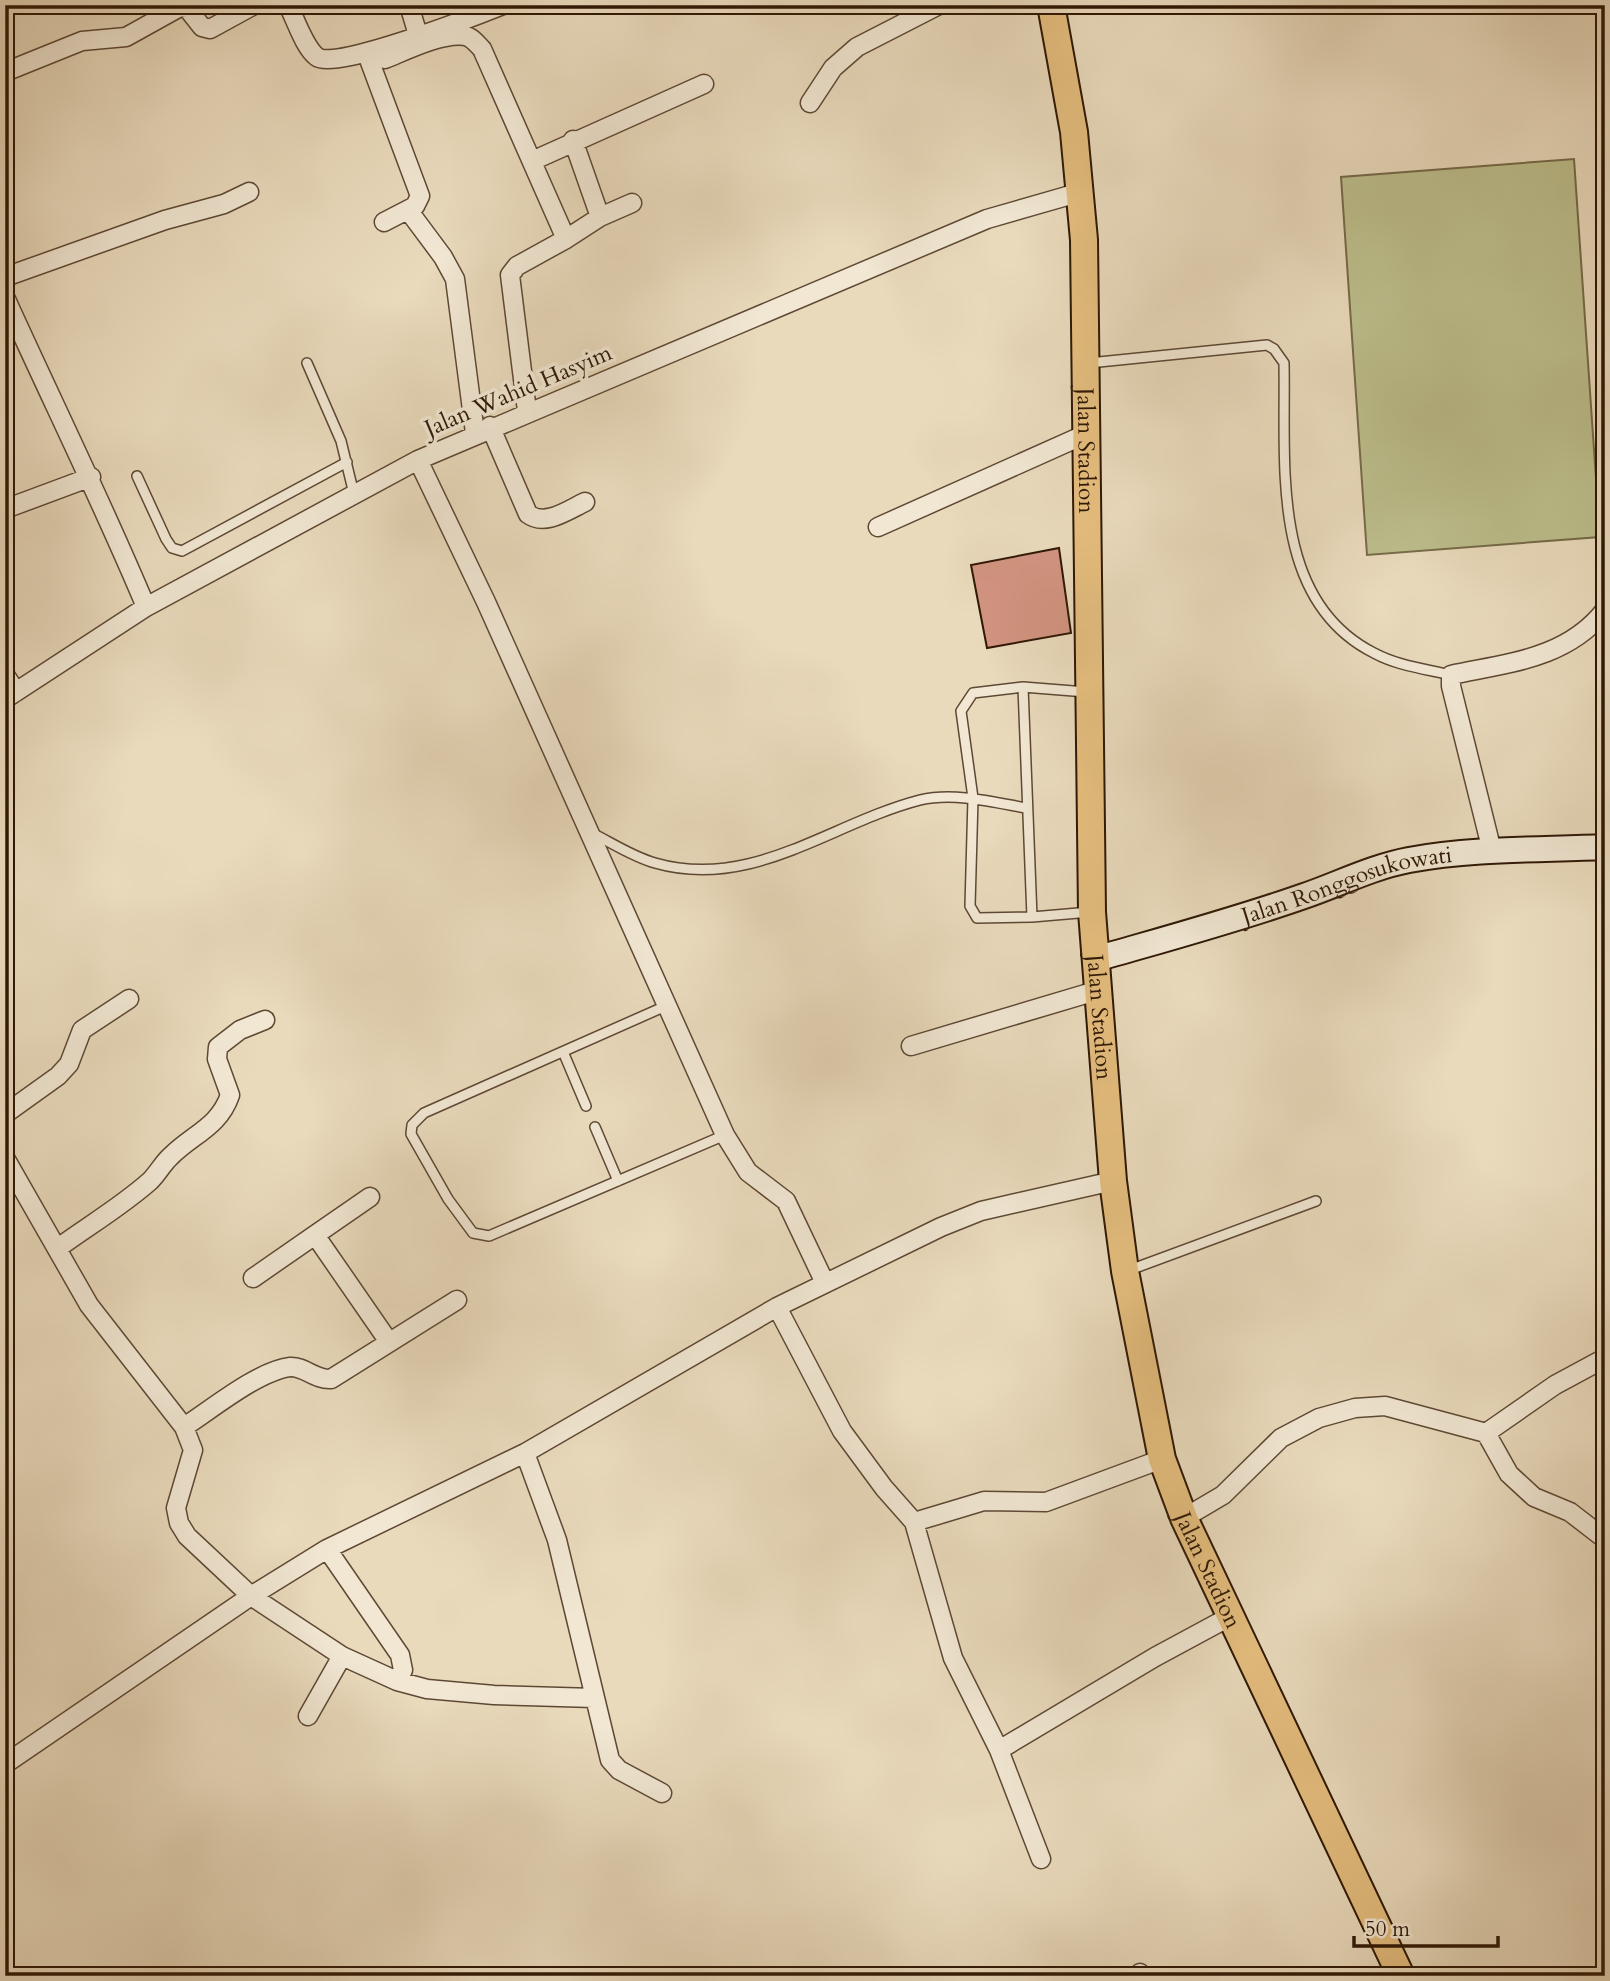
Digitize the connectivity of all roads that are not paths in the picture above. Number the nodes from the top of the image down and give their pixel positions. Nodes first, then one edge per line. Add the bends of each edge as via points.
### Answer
1 (254, 5) edge
2 (288, 5) edge
3 (409, 5) edge
4 (503, 5) edge
5 (939, 5) edge
6 (1051, 5) edge
7 (418, 35) junction
8 (366, 54) junction
9 (385, 59) dead end
10 (5, 72) edge
11 (704, 84) dead end
12 (810, 103) dead end
13 (573, 140) junction
14 (532, 161) junction
15 (249, 192) dead end
16 (1081, 192) junction
17 (632, 204) dead end
18 (408, 210) junction
19 (600, 217) junction
20 (384, 222) dead end
21 (566, 239) junction
22 (5, 277) edge
23 (5, 297) edge
24 (307, 363) dead end
25 (1087, 363) junction
26 (527, 411) junction
27 (483, 430) junction
28 (1086, 434) junction
29 (418, 460) junction
30 (347, 462) junction
31 (138, 475) dead end
32 (91, 477) junction
33 (354, 494) junction
34 (585, 502) dead end
35 (5, 509) edge
36 (878, 527) dead end
37 (146, 607) junction
38 (1605, 610) edge
39 (5, 675) edge
40 (1451, 675) junction
41 (1023, 687) junction
42 (1088, 692) junction
43 (11, 696) edge
44 (973, 798) junction
45 (1026, 808) junction
46 (591, 832) junction
47 (1605, 847) edge
48 (1492, 851) junction
49 (1092, 912) junction
50 (1032, 918) junction
51 (1096, 959) junction
52 (1099, 990) junction
53 (129, 999) dead end
54 (668, 1005) junction
55 (265, 1020) dead end
56 (911, 1046) dead end
57 (564, 1054) junction
58 (586, 1106) dead end
59 (5, 1114) edge
60 (595, 1127) dead end
61 (724, 1135) junction
62 (5, 1158) edge
63 (618, 1181) junction
64 (1114, 1181) junction
65 (370, 1197) dead end
66 (1315, 1201) dead end
67 (315, 1235) junction
68 (58, 1248) junction
69 (1125, 1271) junction
70 (253, 1278) dead end
71 (825, 1283) junction
72 (457, 1300) dead end
73 (777, 1307) junction
74 (389, 1342) junction
75 (1605, 1358) edge
76 (184, 1427) junction
77 (1486, 1433) junction
78 (524, 1453) junction
79 (1162, 1459) junction
80 (1184, 1518) junction
81 (914, 1522) junction
82 (1605, 1539) edge
83 (327, 1549) junction
84 (251, 1596) junction
85 (1231, 1616) junction
86 (342, 1656) junction
87 (397, 1681) junction
88 (594, 1698) junction
89 (308, 1716) dead end
90 (999, 1750) junction
91 (5, 1764) edge
92 (662, 1793) dead end
93 (1041, 1858) dead end
94 (1401, 1976) edge

1 - 10 street via 210,29 180,7 126,37 82,41
2 - 8 street via 319,59
3 - 7 street
4 - 7 street
5 - 12 street via 857,47 833,68
6 - 16 main road, Jalan Stadion
7 - 8 street
8 - 18 street via 420,196
9 - 14 street via 430,41 465,36 475,41
11 - 13 street
13 - 14 street
13 - 19 street
14 - 21 street
15 - 22 street
16 - 25 main road, Jalan Stadion
16 - 26 street, Jalan Wahid Hasyim via 987,219
17 - 19 street
18 - 20 street
18 - 27 street via 455,279
19 - 21 street
21 - 26 street via 517,266 510,275
23 - 32 street
24 - 30 lane
25 - 28 main road, Jalan Stadion
25 - 40 lane via 1267,345 1275,349 1284,363 1289,519 1309,593 1353,642 1391,661
26 - 27 street, Jalan Wahid Hasyim
27 - 29 street, Jalan Wahid Hasyim
27 - 34 street via 528,514 539,520 549,518
28 - 36 street
28 - 42 main road, Jalan Stadion
29 - 33 street, Jalan Wahid Hasyim
29 - 46 street
30 - 31 lane via 178,552 166,539
30 - 33 lane
32 - 35 street
32 - 37 street
33 - 37 street, Jalan Wahid Hasyim
37 - 43 street, Jalan Wahid Hasyim
38 - 40 street via 1578,637 1546,654
39 - 43 street
40 - 48 street
41 - 42 lane
41 - 44 lane via 973,693 965,702 961,711
41 - 45 lane
42 - 49 main road, Jalan Stadion
44 - 45 lane
44 - 46 lane via 922,800 762,863 728,868 684,869 653,863
44 - 50 lane via 972,913 977,918
45 - 50 lane
46 - 54 street
47 - 48 main road, Jalan Ronggosukowati
48 - 51 main road, Jalan Ronggosukowati via 1408,860 1367,871 1306,896
49 - 50 lane
49 - 51 main road, Jalan Stadion
51 - 52 main road, Jalan Stadion
52 - 56 street
52 - 64 main road, Jalan Stadion
53 - 59 street via 82,1030 69,1063 58,1076
54 - 57 lane
54 - 61 street
55 - 68 street via 240,1030 218,1047 217,1059 230,1095 214,1121 173,1154 144,1186
57 - 58 lane
57 - 63 lane via 424,1113 412,1125 411,1134 473,1233 489,1236
60 - 63 lane
61 - 63 lane
61 - 71 street via 748,1172 786,1201
62 - 68 street
64 - 69 main road, Jalan Stadion
64 - 71 street via 981,1211
65 - 67 street
66 - 69 lane
67 - 70 street
67 - 74 street
68 - 76 street via 89,1305
69 - 79 main road, Jalan Stadion
71 - 73 street
72 - 74 street
73 - 78 street
73 - 81 street via 842,1431
74 - 76 street via 331,1379 315,1378 294,1367 271,1371
75 - 77 street via 1555,1385
76 - 84 street via 193,1450 176,1508 179,1523
77 - 80 street via 1385,1406 1319,1418 1280,1438 1223,1495
77 - 82 street via 1509,1474 1534,1497 1570,1512
78 - 83 street
78 - 88 street via 557,1540
79 - 80 main road, Jalan Stadion
79 - 81 street via 1046,1502 984,1501
80 - 85 main road, Jalan Stadion
81 - 90 street via 953,1658
83 - 84 street
83 - 87 street via 400,1655 403,1670
84 - 86 street
84 - 91 street
85 - 90 street
85 - 94 main road, Jalan Stadion
86 - 87 street
86 - 89 street
87 - 88 street via 427,1689 494,1695
88 - 92 street via 610,1760 619,1770
90 - 93 street

